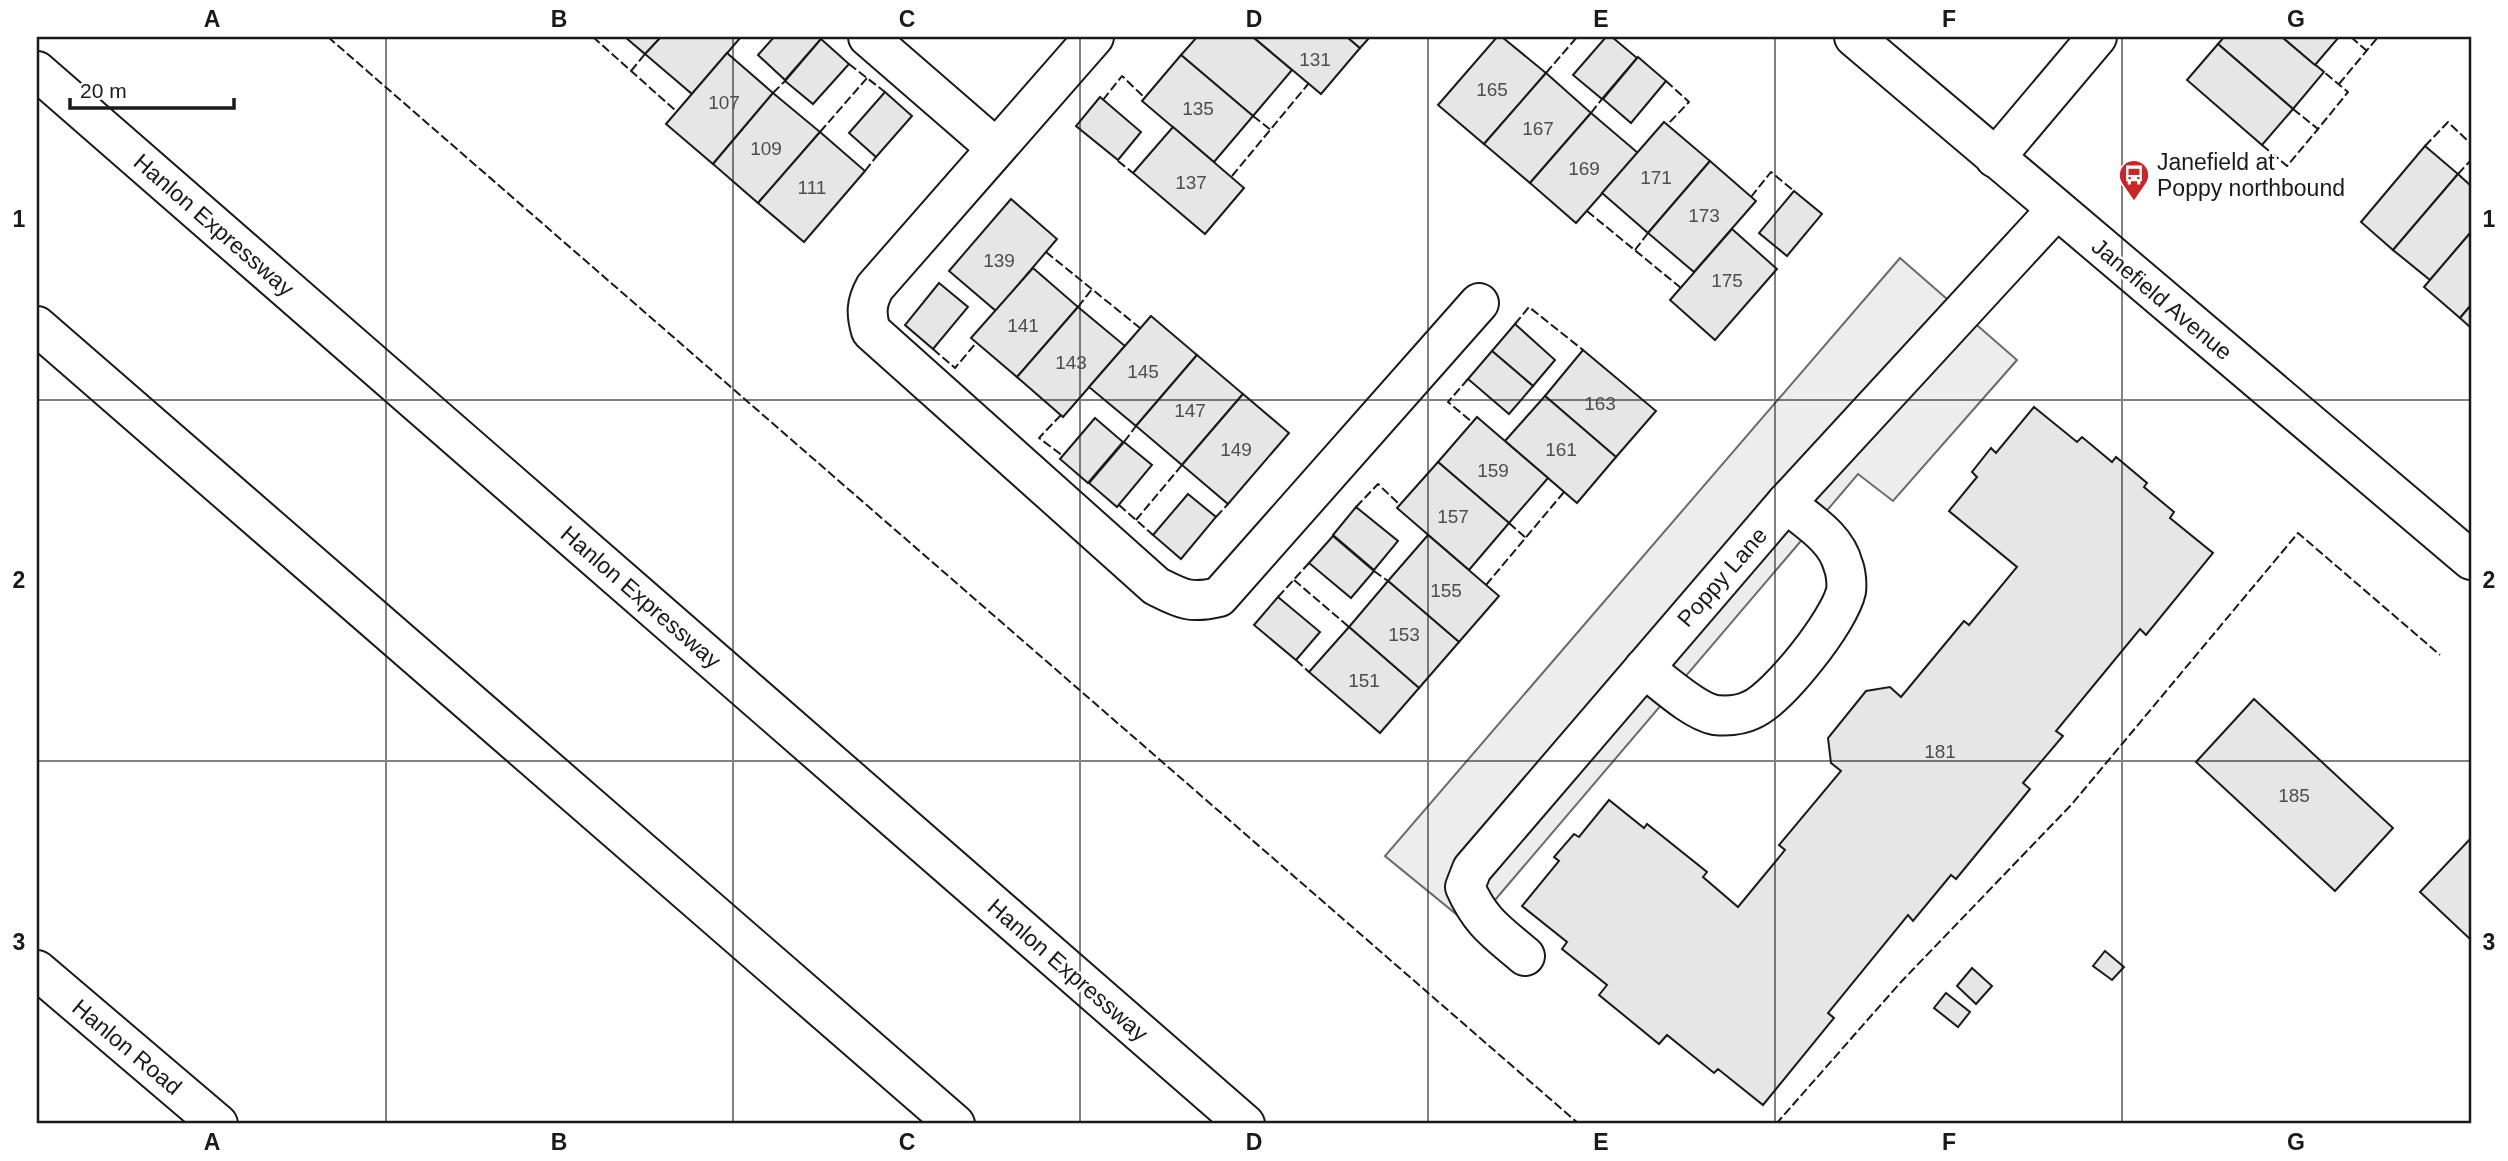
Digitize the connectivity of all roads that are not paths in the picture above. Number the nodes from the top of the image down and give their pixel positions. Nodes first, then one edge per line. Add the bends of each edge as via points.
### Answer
1 (868, 37) edge
2 (1094, 37) edge
3 (1854, 37) edge
4 (2097, 37) edge
5 (37, 71) edge
6 (996, 148) junction
7 (1995, 158) junction
8 (2056, 210) junction
9 (1479, 303) dead end
10 (37, 326) edge
11 (1786, 503) junction
12 (2471, 560) edge
13 (1644, 668) junction
14 (1525, 956) dead end
15 (37, 970) edge
16 (218, 1124) edge
17 (955, 1124) edge
18 (1245, 1124) edge

1 - 6 main road
2 - 6 main road
3 - 7 main road, Janefield Avenue
4 - 7 main road
5 - 18 main road, Hanlon Expressway
6 - 9 main road via 875,287 868,300 871,331 1156,586 1175,596 1197,602 1219,597
7 - 8 main road, Janefield Avenue
8 - 11 main road, Poppy Lane
8 - 12 main road, Janefield Avenue
10 - 17 main road
11 - 13 main road, Poppy Lane
11 - 13 main road via 1833,543 1847,589 1830,627 1771,698 1752,710 1713,715
13 - 14 main road, Poppy Lane via 1472,869 1465,887 1473,904 1485,922
15 - 16 main road, Hanlon Road

